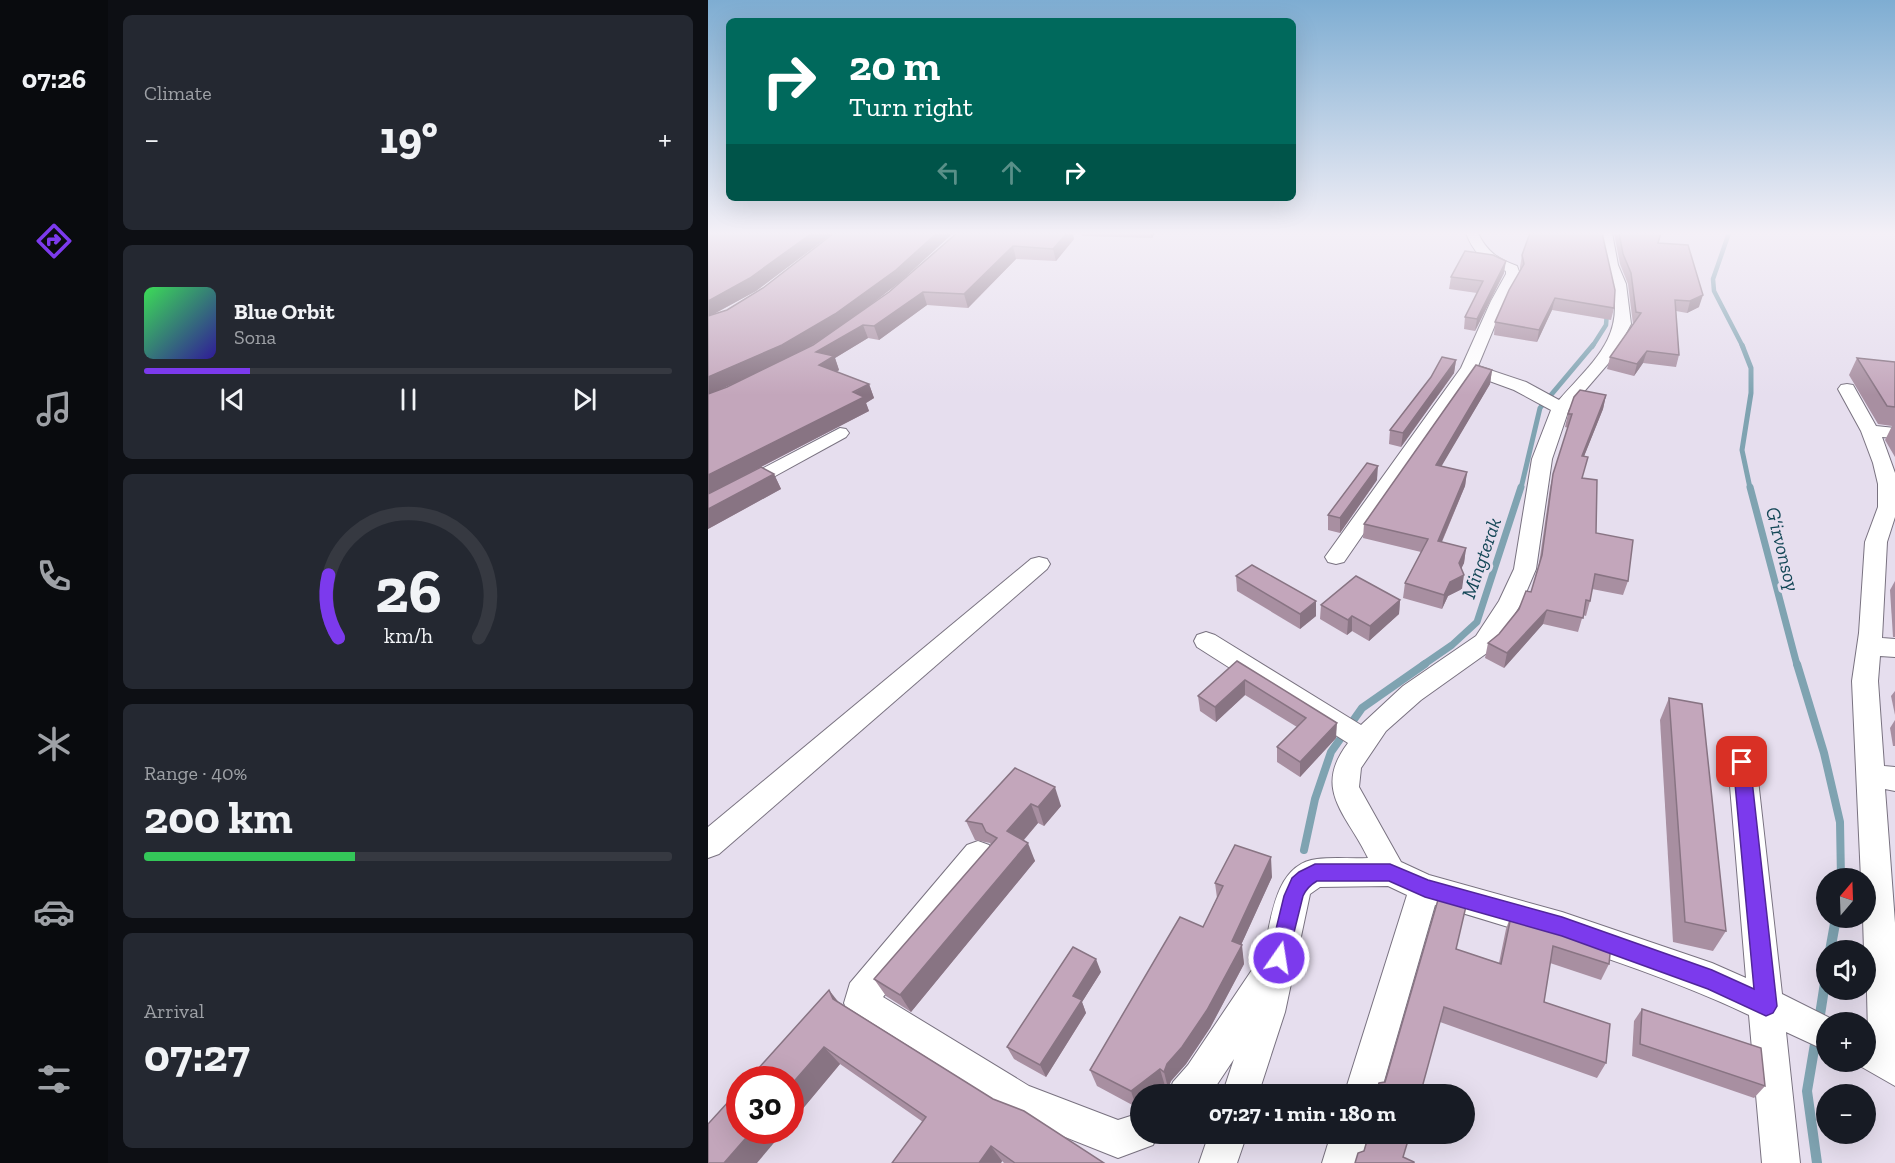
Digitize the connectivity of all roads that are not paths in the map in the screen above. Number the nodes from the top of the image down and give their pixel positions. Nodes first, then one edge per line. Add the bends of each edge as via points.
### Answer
1 (1506, 287) edge
2 (1619, 287) edge
3 (1469, 368) junction
4 (1847, 389) dead end
5 (1556, 406) junction
6 (1882, 432) edge
7 (840, 434) dead end
8 (708, 505) edge
9 (1886, 542) edge
10 (1336, 557) dead end
11 (1039, 564) dead end
12 (1206, 641) dead end
13 (1882, 647) edge
14 (1364, 740) junction
15 (1742, 762) dead end
16 (1883, 778) edge
17 (708, 845) edge
18 (978, 855) dead end
19 (1390, 872) junction
20 (1425, 888) junction
21 (1279, 958) junction
22 (1889, 964) edge
23 (1766, 1006) junction
24 (1816, 1028) edge
25 (1883, 1060) edge
26 (1196, 1084) edge
27 (1244, 1084) edge
28 (1365, 1084) edge
29 (1130, 1135) edge
30 (1225, 1144) edge
31 (1347, 1144) edge
32 (1218, 1163) edge
33 (1341, 1163) edge
34 (1781, 1163) edge

1 - 3 street
2 - 5 street via 1623,324 1619,335 1607,355
3 - 5 street via 1520,386
3 - 10 street
4 - 6 street
5 - 14 street via 1542,459 1525,569 1500,619 1485,642 1412,693
6 - 9 street via 1888,484
7 - 8 street
9 - 13 street
11 - 17 street
12 - 14 street
13 - 16 street via 1865,681
14 - 19 street via 1347,765 1345,789
15 - 23 street
16 - 22 street
18 - 29 street via 862,995 861,1003 1018,1100 1118,1138
19 - 20 street
19 - 21 street via 1315,873 1298,884
20 - 23 street via 1562,927 1712,980
20 - 28 street
21 - 26 street
21 - 27 street via 1268,1012
22 - 25 street
23 - 24 street
23 - 34 street
30 - 32 street
31 - 33 street

